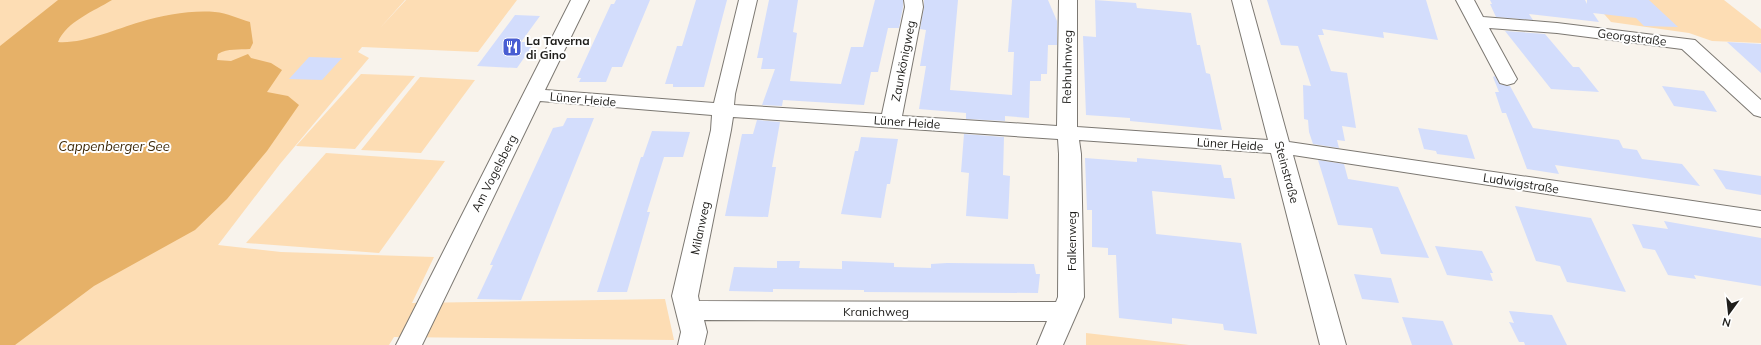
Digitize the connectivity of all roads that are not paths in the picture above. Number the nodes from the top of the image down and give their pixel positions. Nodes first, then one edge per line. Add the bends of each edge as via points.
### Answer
1 (580, 0) edge
2 (748, 0) edge
3 (913, 0) edge
4 (1068, 0) edge
5 (1241, 0) edge
6 (1465, 0) edge
7 (1476, 22) junction
8 (1507, 79) dead end
9 (533, 94) junction
10 (724, 110) junction
11 (1761, 111) edge
12 (891, 121) junction
13 (1069, 133) junction
14 (1280, 147) junction
15 (1761, 219) edge
16 (689, 310) junction
17 (1063, 312) junction
18 (409, 345) edge
19 (691, 345) edge
20 (1050, 345) edge
21 (1333, 345) edge

1 - 9 street, Am Vogelsberg
2 - 10 street, Milanweg via 725,94
3 - 12 street, Zaunkönigweg via 914,7
4 - 13 street, Rebhuhnweg via 1066,116
5 - 14 street, Steinstraße
6 - 7 street
7 - 8 street
7 - 11 street, Georgstraße via 1557,28 1688,44
9 - 10 street, Lüner Heide
9 - 18 street, Am Vogelsberg
10 - 12 street, Lüner Heide
10 - 16 street, Milanweg via 685,296
12 - 13 street, Lüner Heide
13 - 14 street, Lüner Heide
13 - 17 street, Falkenweg via 1071,297
14 - 15 street, Ludwigstraße
14 - 21 street, Steinstraße
16 - 17 street, Kranichweg
16 - 19 street, Milanweg via 694,332
17 - 20 street, Falkenweg

